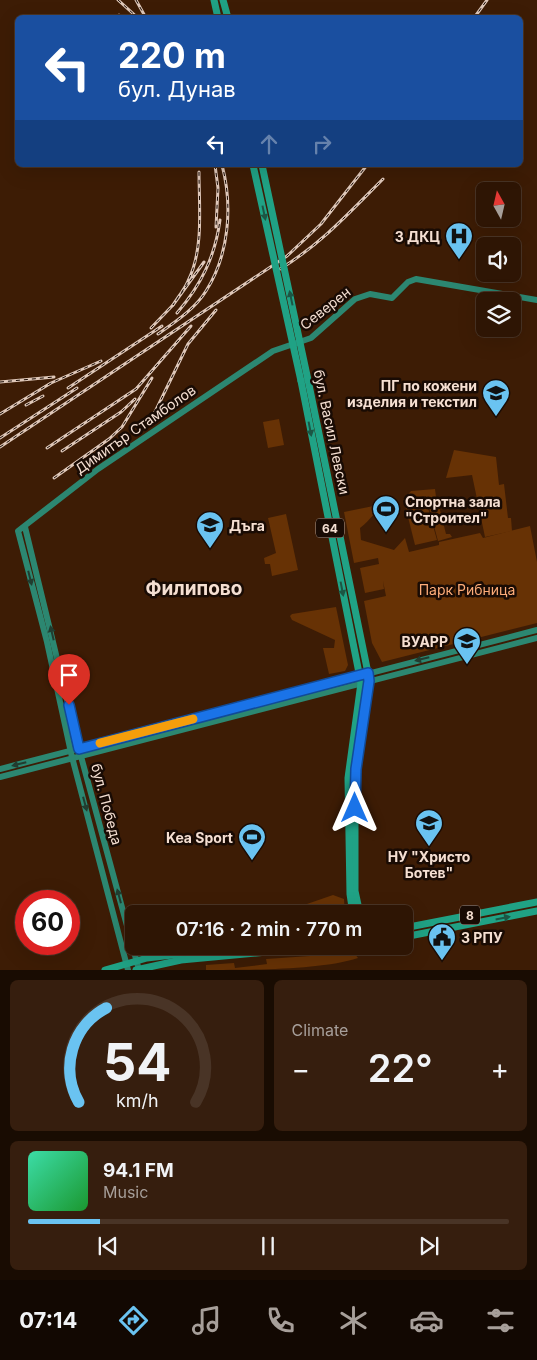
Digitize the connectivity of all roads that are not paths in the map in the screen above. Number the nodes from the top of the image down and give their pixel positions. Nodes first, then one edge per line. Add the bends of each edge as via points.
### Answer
1 (214, 0) edge
2 (223, 0) edge
3 (217, 15) edge
4 (227, 15) edge
5 (253, 167) edge
6 (262, 167) edge
7 (537, 300) edge
8 (270, 353) joint
9 (304, 381) junction
10 (25, 527) junction
11 (18, 531) joint
12 (537, 630) edge
13 (537, 638) edge
14 (368, 673) junction
15 (360, 675) junction
16 (369, 681) junction
17 (361, 683) junction
18 (80, 752) junction
19 (72, 754) junction
20 (0, 769) edge
21 (0, 776) edge
22 (537, 902) edge
23 (351, 905) edge
24 (358, 905) edge
25 (537, 911) edge
26 (413, 926) edge
27 (413, 934) edge
28 (167, 955) edge
29 (235, 955) edge
30 (136, 960) junction
31 (128, 966) edge
32 (105, 970) edge
33 (138, 970) edge

1 - 3 main road
2 - 4 main road
5 -> 9 main road, бул. Васил Левски / 64, bridge
9 -> 6 main road, бул. Васил Левски / 64, bridge
7 - 8 main road, Северен via 412,280 392,298 370,294 359,296 311,338
8 - 10 main road, Димитър Стамболов via 98,469
9 - 14 main road, бул. Васил Левски / 64
9 -> 15 main road, бул. Васил Левски / 64
10 - 11 main road, Димитър Стамболов
18 -> 10 main road, бул. Победа
11 -> 19 main road, бул. Победа
12 -> 14 main road
13 - 16 main road
14 - 15 main road
14 - 16 main road, бул. Васил Левски / 64
15 - 17 main road, бул. Васил Левски / 64
15 - 18 main road
16 - 17 main road
16 - 24 main road, бул. Васил Левски / 64 via 355,779 355,891
17 - 18 main road
17 - 23 main road, бул. Васил Левски / 64 via 348,778
18 - 19 main road
30 -> 18 main road, бул. Победа
19 -> 20 main road
19 - 21 main road
19 -> 31 main road, бул. Победа
22 - 26 main road, 8
27 -> 25 main road, 8
28 - 30 main road
29 - 33 main road via 181,960
30 - 31 main road
30 - 33 main road, бул. Победа
31 - 32 main road

